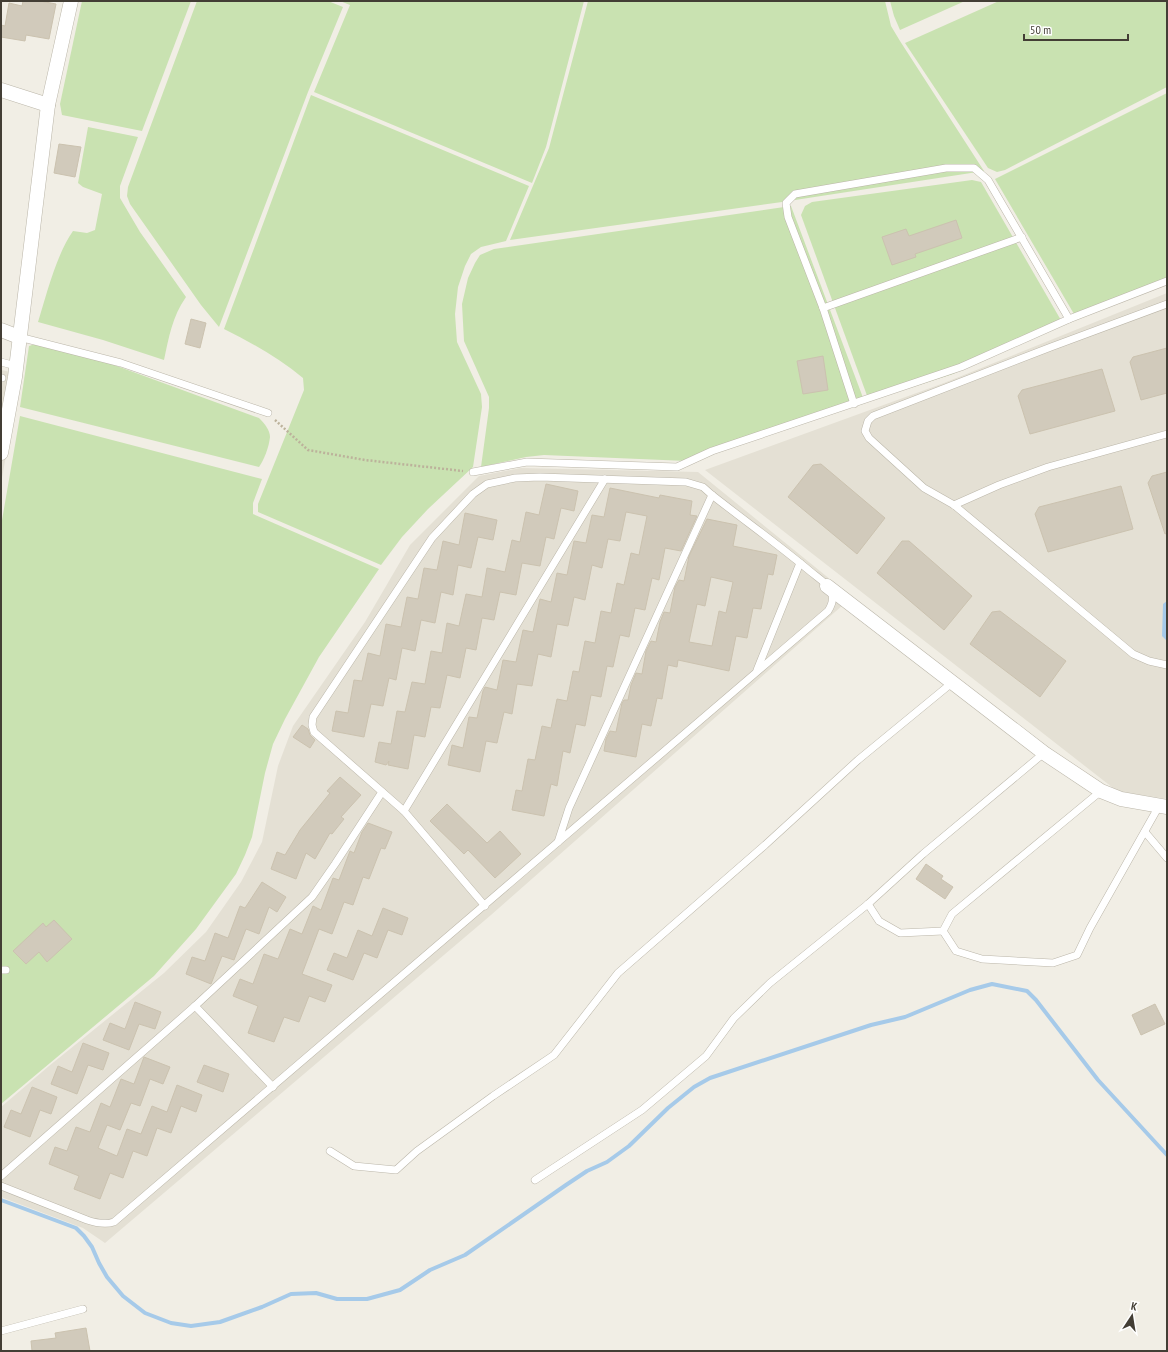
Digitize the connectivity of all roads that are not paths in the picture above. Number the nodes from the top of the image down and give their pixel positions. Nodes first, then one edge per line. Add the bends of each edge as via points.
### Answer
1 (71, 1) edge
2 (1, 90) edge
3 (48, 105) junction
4 (1022, 237) junction
5 (1167, 281) edge
6 (1167, 304) edge
7 (823, 308) junction
8 (1069, 319) junction
9 (1, 330) edge
10 (20, 337) junction
11 (1, 362) edge
12 (16, 366) junction
13 (854, 404) junction
14 (268, 413) road end
15 (1167, 434) edge
16 (1, 453) edge
17 (473, 472) road end
18 (605, 479) junction
19 (712, 495) junction
20 (954, 505) junction
21 (800, 563) junction
22 (827, 586) junction
23 (1167, 665) edge
24 (757, 673) junction
25 (953, 682) junction
26 (1044, 753) junction
27 (1102, 791) junction
28 (382, 792) junction
29 (1163, 807) edge
30 (404, 811) junction
31 (1145, 832) junction
32 (558, 843) junction
33 (1167, 858) edge
34 (868, 904) junction
35 (485, 906) junction
36 (943, 931) junction
37 (195, 1006) junction
38 (273, 1087) junction
39 (330, 1151) dead end
40 (1, 1176) edge
41 (535, 1180) dead end
42 (1, 1186) edge
43 (83, 1309) dead end
44 (1, 1332) edge

1 - 3 street
2 - 3 street
3 - 10 street
4 - 7 lane
4 - 7 lane via 988,180 974,168 946,168 795,194 786,203 788,217
4 - 8 lane
5 - 8 lane
6 - 20 lane via 1044,349 874,416 868,421 865,431 869,438 924,488
7 - 13 lane
8 - 13 lane via 961,367
9 - 10 street
10 - 12 street
10 - 14 lane via 120,363
11 - 12 lane
12 - 16 street
13 - 17 lane via 712,451 677,467 527,462
15 - 20 lane via 1048,467
18 - 19 lane via 686,482 703,487
18 - 28 lane via 521,478 487,484 473,494 432,538 419,556 313,717 314,732
18 - 30 lane
19 - 21 lane
19 - 32 lane via 569,808
20 - 23 lane via 1133,654
21 - 22 lane
21 - 24 lane
22 - 24 lane via 832,598 828,611
22 - 25 street
24 - 32 lane
25 - 26 street
25 - 39 lane via 858,760 618,973 554,1055 417,1150 396,1170 354,1166
26 - 27 street
26 - 34 lane via 923,854
27 - 29 street via 1121,799
27 - 36 lane via 952,914
28 - 30 lane
28 - 37 lane via 312,898
29 - 31 lane
30 - 35 lane
31 - 33 lane
31 - 36 lane via 1077,955 1053,962 982,959 956,951
32 - 35 lane
34 - 36 lane via 879,921 900,933
34 - 41 lane via 770,983 734,1018 706,1056 642,1110
35 - 38 lane
37 - 38 lane
37 - 40 lane
38 - 42 lane via 109,1224 96,1223
43 - 44 lane

